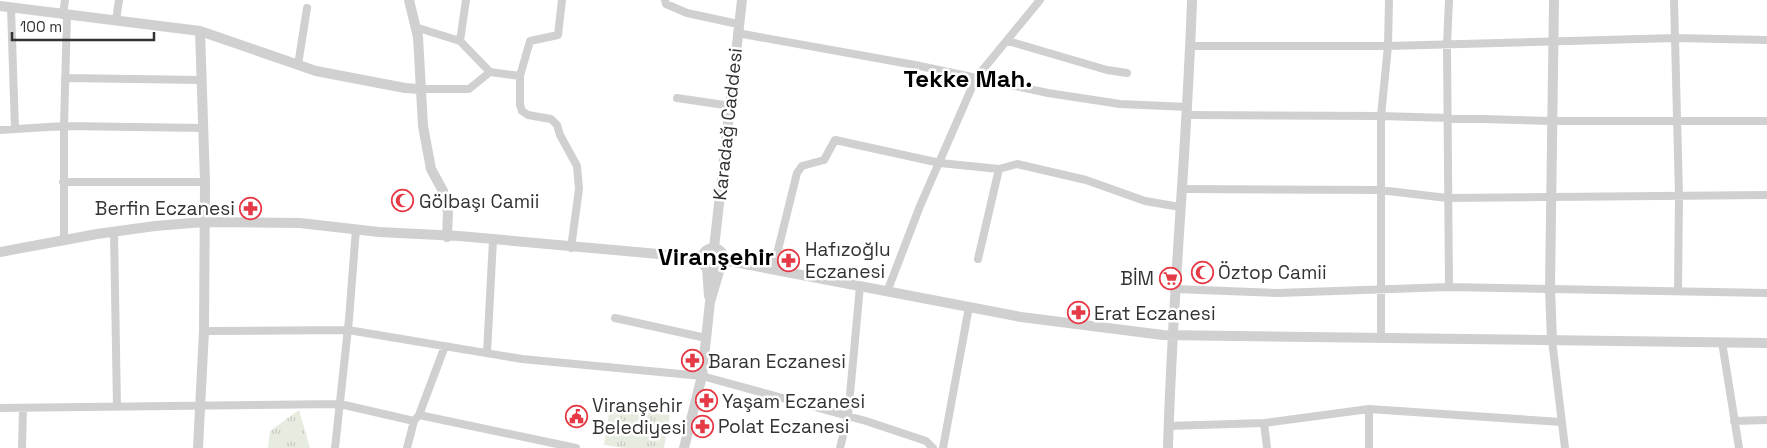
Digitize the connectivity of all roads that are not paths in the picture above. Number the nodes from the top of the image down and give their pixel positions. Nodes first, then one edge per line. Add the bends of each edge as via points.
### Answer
1 (65, 0) edge
2 (119, 0) edge
3 (409, 0) edge
4 (466, 0) edge
5 (562, 0) edge
6 (665, 0) edge
7 (742, 0) edge
8 (1040, 0) edge
9 (1192, 0) edge
10 (1389, 0) edge
11 (1449, 0) edge
12 (1554, 0) edge
13 (1674, 0) edge
14 (0, 6) edge
15 (11, 8) junction
16 (308, 8) dead end
17 (65, 15) junction
18 (116, 21) junction
19 (415, 27) junction
20 (737, 28) junction
21 (200, 30) junction
22 (1675, 38) junction
23 (1767, 40) edge
24 (460, 41) junction
25 (1008, 41) junction
26 (1552, 41) junction
27 (1191, 46) junction
28 (1388, 46) junction
29 (1447, 46) junction
30 (298, 65) junction
31 (490, 72) junction
32 (1127, 73) dead end
33 (520, 76) junction
34 (66, 78) junction
35 (976, 78) junction
36 (201, 80) junction
37 (419, 89) junction
38 (677, 98) dead end
39 (731, 106) junction
40 (1188, 111) junction
41 (1381, 116) junction
42 (1447, 118) junction
43 (1551, 121) junction
44 (1677, 121) junction
45 (1767, 121) edge
46 (64, 126) junction
47 (204, 128) junction
48 (15, 129) junction
49 (0, 130) edge
50 (940, 163) junction
51 (998, 170) junction
52 (63, 182) junction
53 (205, 182) junction
54 (1182, 189) junction
55 (1380, 190) junction
56 (1679, 195) junction
57 (1767, 195) edge
58 (1447, 198) junction
59 (1551, 199) junction
60 (1180, 207) junction
61 (204, 222) junction
62 (356, 229) junction
63 (114, 232) junction
64 (447, 237) junction
65 (493, 240) junction
66 (64, 241) junction
67 (571, 248) junction
68 (714, 248) junction
69 (0, 252) edge
70 (702, 258) junction
71 (978, 259) dead end
72 (722, 264) junction
73 (707, 268) junction
74 (773, 270) junction
75 (860, 286) junction
76 (1449, 287) junction
77 (1550, 288) junction
78 (1174, 289) junction
79 (1382, 290) junction
80 (1678, 291) junction
81 (887, 292) junction
82 (1767, 293) edge
83 (710, 302) junction
84 (970, 307) junction
85 (615, 318) dead end
86 (348, 330) junction
87 (204, 331) junction
88 (1173, 335) junction
89 (706, 338) junction
90 (1381, 338) junction
91 (1552, 340) junction
92 (1722, 342) junction
93 (1767, 343) edge
94 (445, 346) junction
95 (487, 353) junction
96 (702, 376) junction
97 (340, 404) junction
98 (198, 406) junction
99 (117, 407) junction
100 (0, 408) edge
101 (23, 408) junction
102 (1369, 409) junction
103 (848, 416) junction
104 (416, 418) junction
105 (1767, 420) edge
106 (1734, 421) junction
107 (1561, 422) junction
108 (1264, 423) junction
109 (1168, 426) junction
110 (532, 444) edge
111 (22, 448) edge
112 (198, 448) edge
113 (335, 448) edge
114 (408, 448) edge
115 (576, 448) edge
116 (684, 448) edge
117 (840, 448) edge
118 (933, 448) edge
119 (943, 448) edge
120 (1168, 448) edge
121 (1268, 448) edge
122 (1369, 448) edge
123 (1565, 448) edge
124 (1739, 448) edge

1 - 17 street
2 - 18 street
3 - 19 street
4 - 24 street
5 - 33 street via 558,35 530,41
6 - 20 street via 666,4 687,13
7 - 20 street, Karadağ Caddesi
8 - 25 street
9 - 27 street
10 - 28 street
11 - 29 street
12 - 26 street
13 - 22 street
14 - 15 street
15 - 17 street
15 - 48 street
16 - 30 street
17 - 18 street
17 - 34 street
18 - 21 street
19 - 24 street
19 - 37 street
20 - 35 street
20 - 39 street, Karadağ Caddesi
21 - 30 street
21 - 36 street
22 - 23 street
22 - 26 street
22 - 44 street
24 - 31 street
25 - 32 street
25 - 35 street
26 - 29 street
26 - 43 street
27 - 28 street
27 - 40 street
28 - 29 street
28 - 41 street
29 - 42 street
30 - 37 street
31 - 33 street
31 - 37 street via 469,89
33 - 67 street via 522,111 551,119 557,125 577,166 579,189
34 - 36 street
34 - 46 street
35 - 40 street via 1048,93
35 - 50 street
36 - 47 street
37 - 64 street via 431,169 443,192 448,212
38 - 39 street
39 - 68 street, Karadağ Caddesi
40 - 41 street
40 - 54 street
41 - 42 street
41 - 55 street
42 - 43 street
42 - 58 street
43 - 44 street
43 - 59 street
44 - 45 street
44 - 56 street
46 - 47 street
46 - 48 street
46 - 52 street
47 - 53 street
48 - 49 street
50 - 51 street
50 - 74 street via 835,140 824,160 802,166 797,173
50 - 81 street
51 - 60 street via 1017,164 1086,180 1145,201
51 - 71 street
52 - 53 street
52 - 66 street
53 - 61 street
54 - 55 street
54 - 60 street
55 - 58 street
55 - 79 street
56 - 57 street
56 - 59 street
56 - 80 street
58 - 59 street
58 - 76 street
59 - 77 street
60 - 78 street
61 - 62 street via 300,223
61 - 63 street
61 - 87 street
62 - 64 street
62 - 86 street
63 - 66 street
63 - 99 street
64 - 65 street
65 - 67 street
65 - 95 street
66 - 69 street
67 - 70 street
68 - 70 street
68 - 72 street via 723,254
70 - 73 street
72 - 73 street via 714,270
72 - 74 street
72 - 83 street
73 - 83 street
74 - 75 street
75 - 81 street
75 - 103 street
76 - 77 street
76 - 79 street
77 - 80 street
77 - 91 street
78 - 79 street via 1278,294
78 - 88 street
79 - 90 street
80 - 82 street
81 - 84 street
83 - 89 street
84 - 88 street via 1021,317
84 - 119 street
85 - 89 street
86 - 87 street
86 - 94 street
86 - 97 street
87 - 98 street
88 - 90 street
88 - 109 street
89 - 96 street
90 - 91 street
91 - 92 street
91 - 107 street
92 - 93 street
92 - 106 street
94 - 95 street
94 - 104 street
95 - 96 street
96 - 103 street
96 - 116 street
97 - 98 street
97 - 104 street
97 - 113 street
98 - 99 street
98 - 112 street
99 - 101 street
100 - 101 street
101 - 111 street
102 - 107 street
102 - 108 street
102 - 122 street
103 - 117 street
103 - 118 street via 926,441
104 - 110 street
104 - 114 street
105 - 106 street
106 - 124 street
107 - 123 street
108 - 109 street
108 - 121 street
109 - 120 street
110 - 115 street

